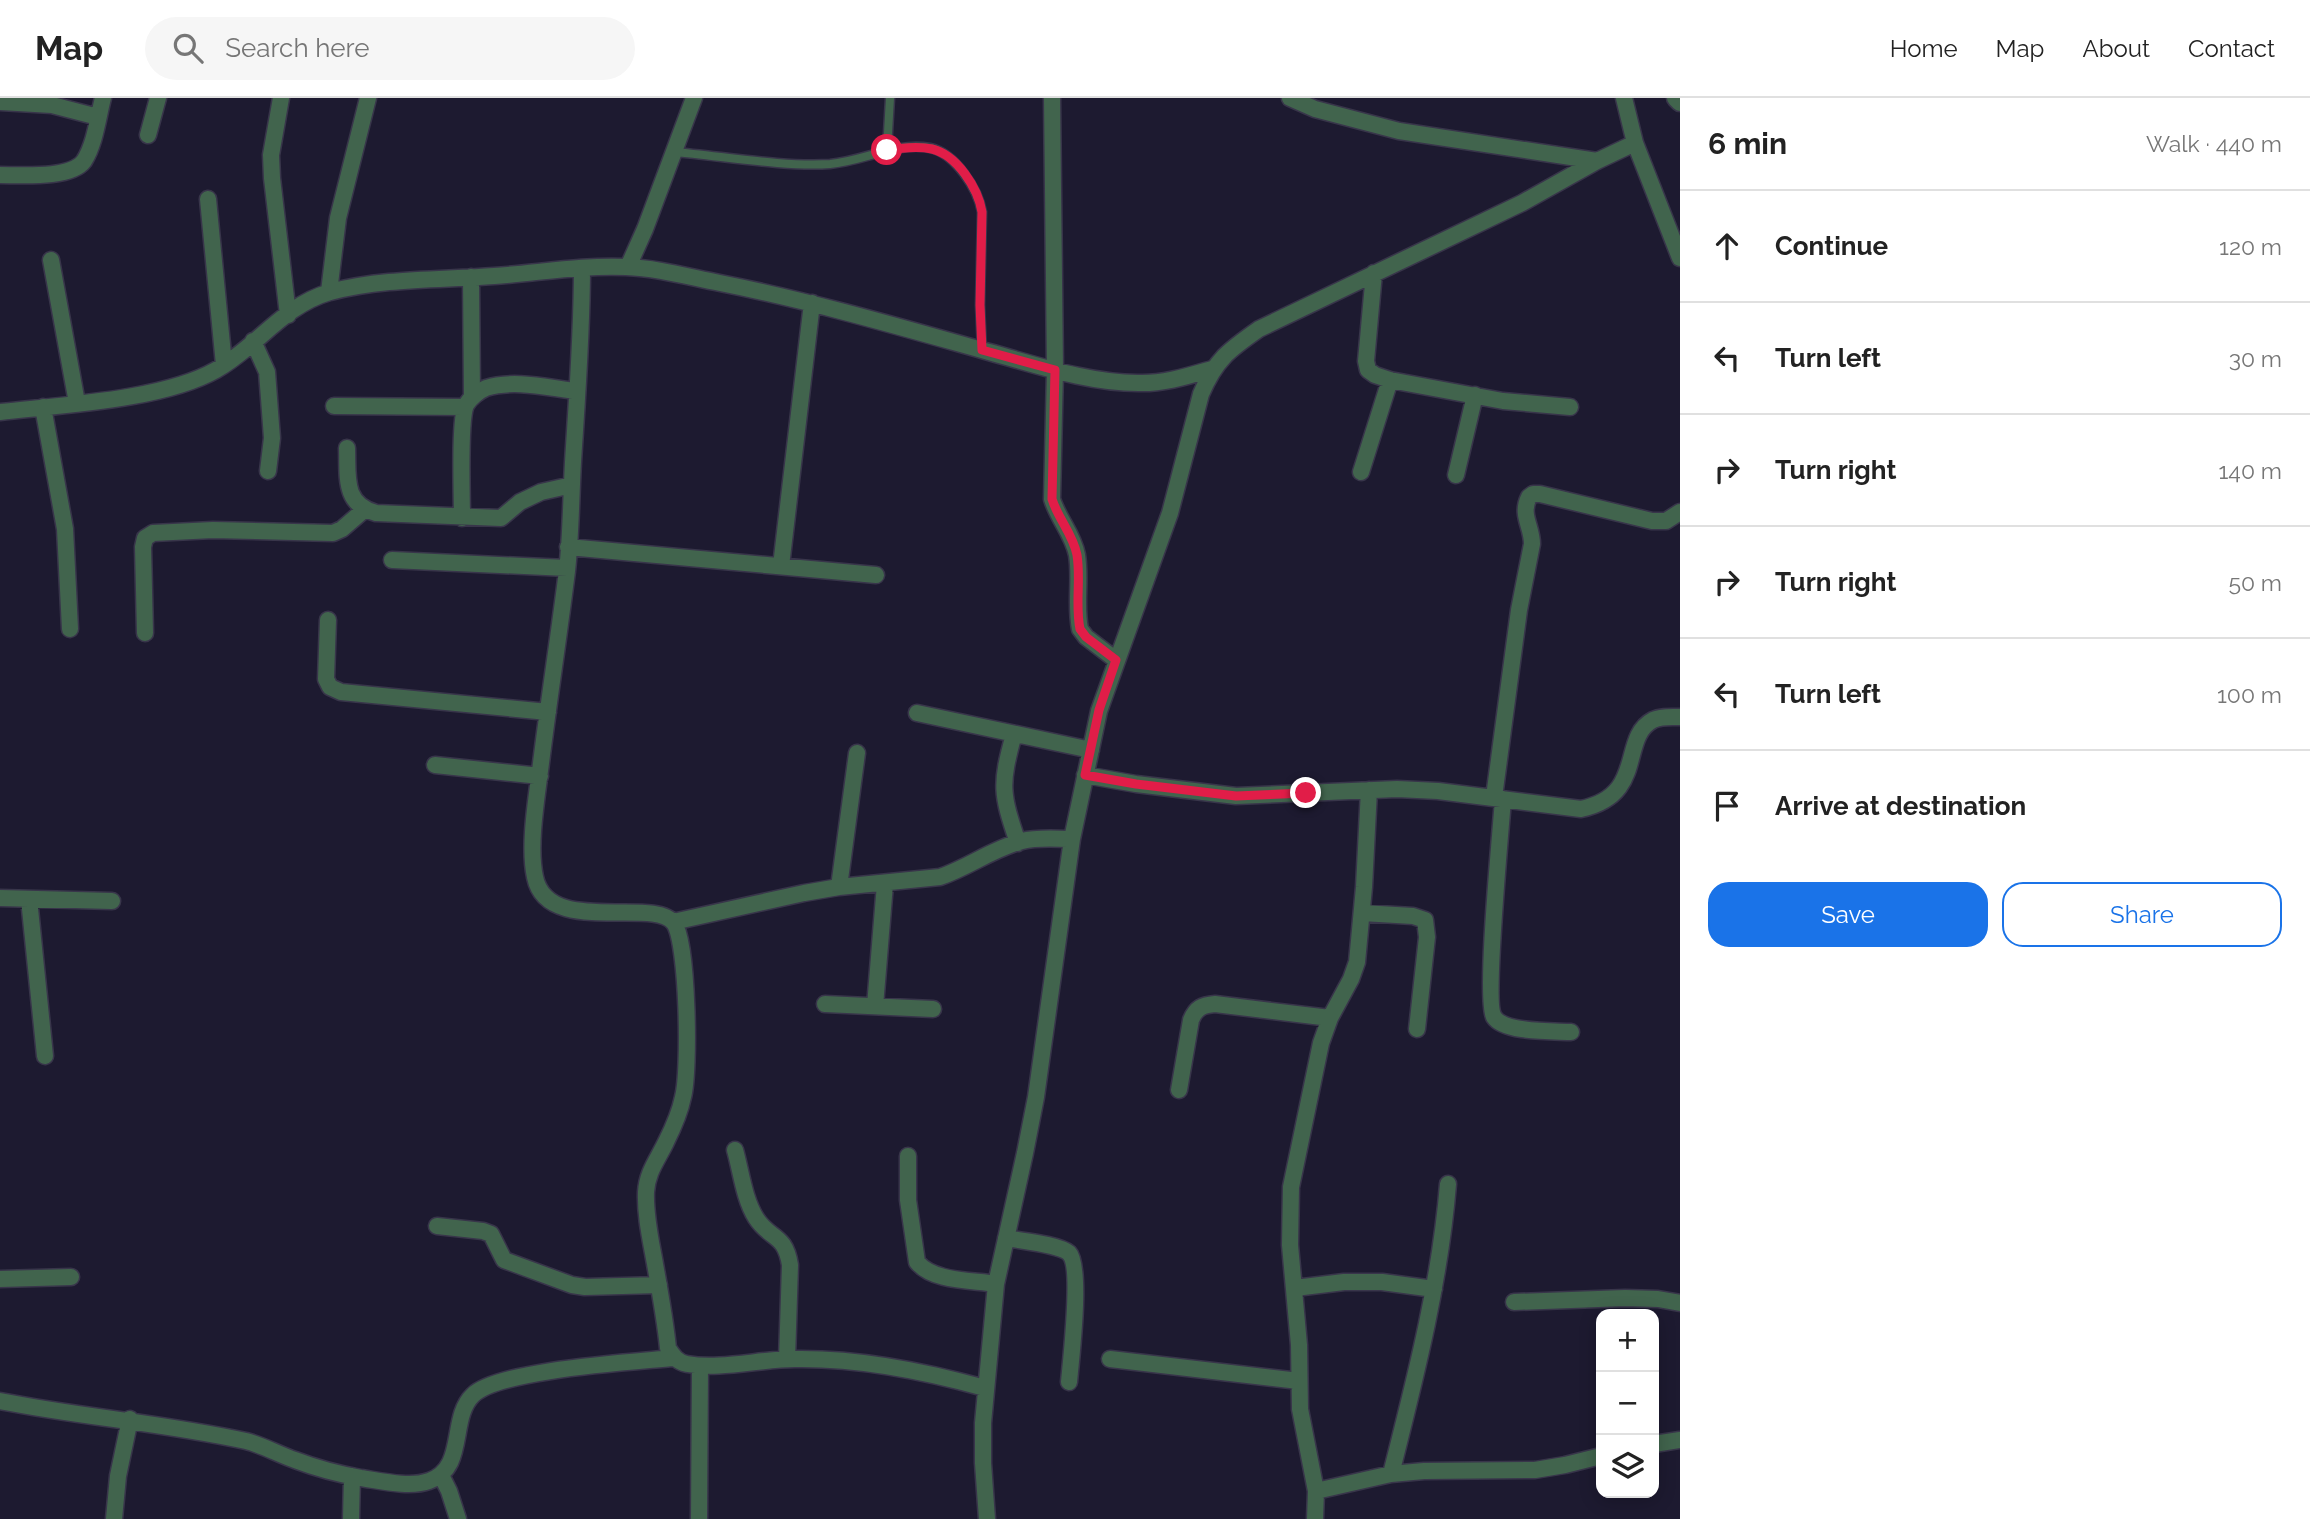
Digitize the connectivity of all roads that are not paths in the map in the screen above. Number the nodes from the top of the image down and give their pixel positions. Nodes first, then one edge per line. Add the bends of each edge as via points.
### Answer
1 (103, 98) edge
2 (158, 98) edge
3 (281, 98) edge
4 (368, 98) edge
5 (890, 98) edge
6 (1052, 98) edge
7 (1290, 98) edge
8 (1624, 98) edge
9 (1676, 98) edge
10 (690, 99) edge
11 (32, 101) edge
12 (0, 102) edge
13 (1680, 103) edge
14 (1336, 106) edge
15 (98, 117) junction
16 (148, 135) dead end
17 (1635, 143) junction
18 (887, 150) junction
19 (674, 152) junction
20 (1597, 161) junction
21 (0, 175) edge
22 (208, 200) dead end
23 (1680, 258) edge
24 (51, 260) dead end
25 (628, 267) junction
26 (582, 269) junction
27 (1374, 273) junction
28 (471, 277) junction
29 (330, 292) junction
30 (812, 303) junction
31 (288, 314) junction
32 (253, 341) junction
33 (982, 350) junction
34 (224, 365) junction
35 (1212, 369) junction
36 (1055, 370) junction
37 (1390, 380) junction
38 (577, 391) junction
39 (1475, 395) junction
40 (469, 402) junction
41 (77, 403) junction
42 (334, 406) dead end
43 (43, 407) junction
44 (1570, 407) dead end
45 (0, 412) edge
46 (347, 448) dead end
47 (268, 471) dead end
48 (1361, 471) dead end
49 (1456, 475) dead end
50 (572, 485) junction
51 (364, 510) junction
52 (1680, 512) edge
53 (462, 518) junction
54 (568, 547) junction
55 (392, 560) dead end
56 (781, 566) junction
57 (567, 568) junction
58 (876, 575) dead end
59 (328, 620) dead end
60 (70, 629) dead end
61 (145, 633) dead end
62 (1116, 660) junction
63 (548, 712) junction
64 (916, 713) dead end
65 (1680, 717) edge
66 (1014, 734) junction
67 (1091, 750) junction
68 (857, 753) dead end
69 (435, 765) dead end
70 (1085, 775) junction
71 (540, 776) junction
72 (1369, 790) junction
73 (1499, 798) junction
74 (1072, 839) junction
75 (1018, 843) junction
76 (885, 884) junction
77 (839, 887) junction
78 (0, 898) edge
79 (29, 899) junction
80 (112, 901) dead end
81 (1362, 913) junction
82 (673, 922) junction
83 (825, 1004) dead end
84 (875, 1006) junction
85 (933, 1009) dead end
86 (1329, 1018) junction
87 (1417, 1029) dead end
88 (1571, 1032) dead end
89 (45, 1056) dead end
90 (1179, 1090) dead end
91 (735, 1150) dead end
92 (908, 1156) dead end
93 (1448, 1184) dead end
94 (437, 1226) dead end
95 (1006, 1238) junction
96 (71, 1277) dead end
97 (0, 1279) edge
98 (996, 1284) junction
99 (659, 1285) junction
100 (1295, 1289) junction
101 (1434, 1289) junction
102 (1514, 1302) dead end
103 (1680, 1303) edge
104 (673, 1358) junction
105 (787, 1359) junction
106 (1110, 1359) dead end
107 (700, 1366) junction
108 (1300, 1381) junction
109 (1069, 1382) dead end
110 (985, 1388) junction
111 (0, 1401) edge
112 (130, 1419) junction
113 (1680, 1440) edge
114 (1659, 1443) edge
115 (1596, 1456) edge
116 (441, 1475) junction
117 (1391, 1475) junction
118 (352, 1476) junction
119 (1316, 1491) junction
120 (114, 1519) edge
121 (351, 1519) edge
122 (458, 1519) edge
123 (699, 1519) edge
124 (987, 1519) edge
125 (1315, 1519) edge

1 - 15 street
2 - 16 street
3 - 31 street via 271,155
4 - 29 street via 338,218
5 - 18 lane
6 - 36 street
7 - 14 street
8 - 17 street
9 - 13 street
10 - 19 street
11 - 12 street
11 - 15 street
14 - 20 street via 1387,128
15 - 21 street via 89,150 75,169
17 - 20 street
17 - 23 street
18 - 19 lane via 847,162 806,164
18 - 33 lane via 930,148 941,152 974,186 982,212
19 - 25 street
20 - 27 street via 1522,203
22 - 34 street
24 - 41 street
25 - 26 street
25 - 30 street
26 - 28 street
26 - 38 street
27 - 35 street via 1259,329
27 - 37 street via 1366,361 1368,370
28 - 29 street
28 - 40 street
29 - 31 street
30 - 33 street
30 - 56 street
31 - 32 street
32 - 34 street
32 - 47 street via 267,372 272,438
33 - 36 street
34 - 41 street via 165,388
35 - 36 street via 1139,383
35 - 62 street via 1166,525
36 - 62 street via 1052,499 1077,555 1080,629
37 - 39 street
37 - 48 street
38 - 40 street via 504,385 485,389
38 - 50 street
39 - 44 street
39 - 49 street
40 - 42 street
40 - 53 street
41 - 43 street
43 - 45 street
43 - 60 street via 65,529
46 - 51 street via 351,493
50 - 53 street via 541,492 500,519
50 - 54 street
51 - 53 street
51 - 61 street via 333,533 153,533 145,538 143,547
52 - 73 street via 1666,521 1652,521 1540,495 1529,497 1524,516 1532,544 1519,610
54 - 56 street
54 - 57 street
55 - 57 street
56 - 58 street
57 - 63 street
59 - 63 street via 326,679 341,692
62 - 67 street
63 - 71 street
64 - 66 street
65 - 73 street via 1654,719 1644,726 1620,788 1595,806 1564,809
66 - 67 street
66 - 75 street via 1003,788
67 - 70 street
68 - 77 street
69 - 71 street
70 - 72 street via 1236,796
70 - 74 street
71 - 82 street via 534,859 541,893 552,903 574,910 650,914
72 - 73 street via 1438,790
72 - 81 street
73 - 88 street via 1491,975 1494,1017 1513,1027
74 - 75 street
74 - 95 street via 1026,1153
75 - 76 street via 940,877
76 - 77 street
76 - 84 street
77 - 82 street
78 - 79 street
79 - 80 street
79 - 89 street
81 - 86 street via 1357,962
81 - 87 street via 1425,920
82 - 99 street via 685,988 686,1077 684,1097 649,1175 646,1193
83 - 84 street
84 - 85 street
86 - 90 street via 1204,1005 1191,1020
86 - 100 street via 1291,1187
91 - 105 street via 756,1217 788,1250
92 - 98 street via 916,1262 930,1273
93 - 101 street
94 - 99 street via 491,1234 504,1261 572,1285
95 - 98 street
95 - 109 street via 1058,1248 1075,1262
96 - 97 street
98 - 110 street
99 - 104 street
100 - 101 street via 1344,1282
100 - 108 street
101 - 117 street
102 - 103 street via 1625,1298
104 - 107 street
104 - 116 street via 529,1375 483,1386 470,1397 450,1465
105 - 107 street
105 - 110 street via 878,1365
106 - 108 street
107 - 123 street
108 - 119 street via 1303,1434
110 - 124 street
111 - 112 street
112 - 118 street via 250,1442 319,1469
112 - 120 street
113 - 114 street
115 - 117 street via 1535,1470
116 - 118 street via 428,1482 406,1483
116 - 122 street
117 - 119 street
118 - 121 street
119 - 125 street

